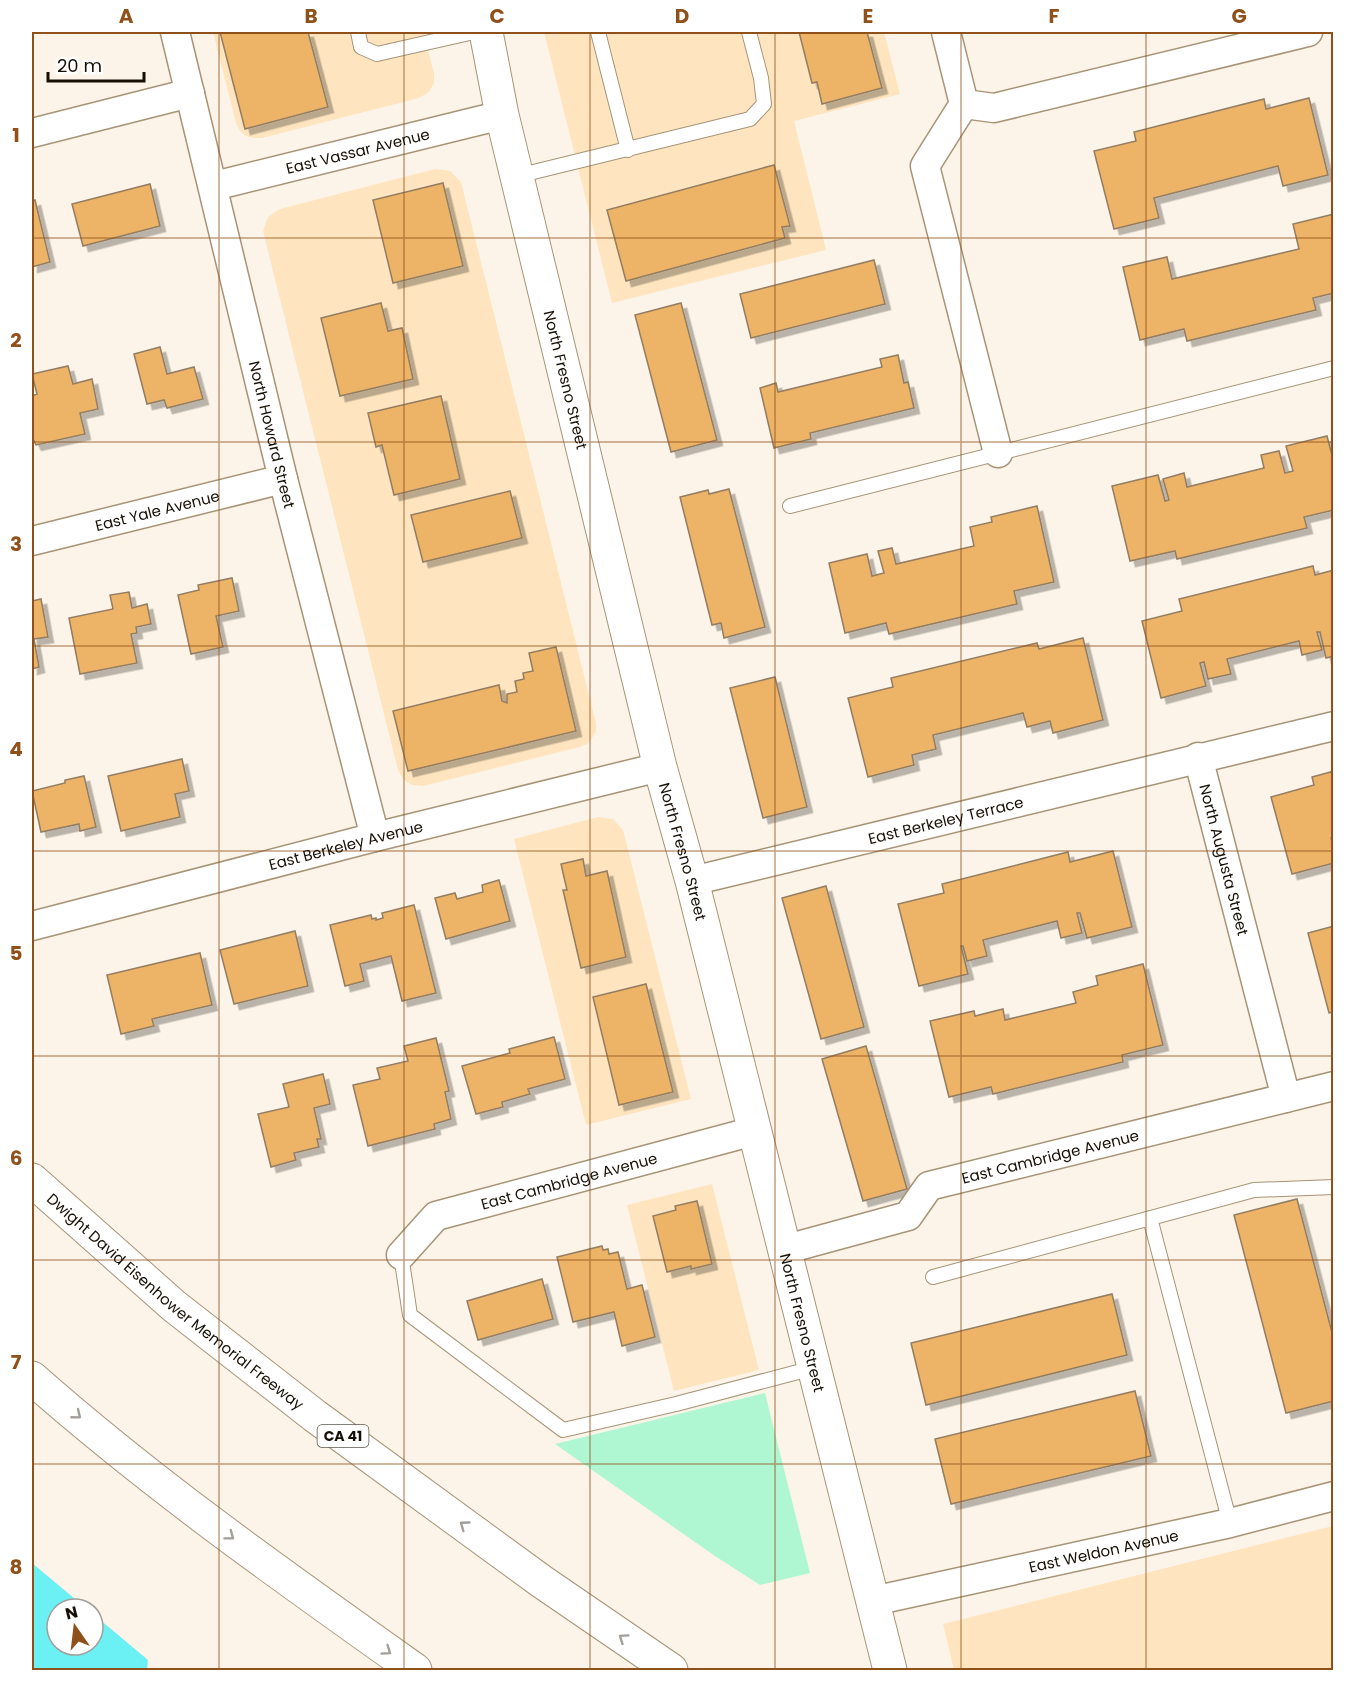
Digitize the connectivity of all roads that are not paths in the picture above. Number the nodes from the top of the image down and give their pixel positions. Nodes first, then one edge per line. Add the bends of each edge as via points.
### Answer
1 (175, 32) edge
2 (358, 32) edge
3 (474, 32) edge
4 (486, 32) edge
5 (598, 32) edge
6 (749, 32) edge
7 (946, 32) edge
8 (1308, 32) edge
9 (190, 93) junction
10 (964, 104) junction
11 (502, 115) junction
12 (32, 133) edge
13 (628, 150) junction
14 (517, 176) junction
15 (213, 186) junction
16 (1334, 368) edge
17 (998, 453) junction
18 (283, 478) junction
19 (790, 506) dead end
20 (32, 541) edge
21 (1334, 726) edge
22 (1198, 757) junction
23 (660, 767) junction
24 (375, 837) junction
25 (692, 881) junction
26 (32, 926) edge
27 (1334, 1086) edge
28 (1286, 1098) junction
29 (754, 1131) junction
30 (32, 1180) edge
31 (1334, 1187) edge
32 (1150, 1218) junction
33 (783, 1250) junction
34 (401, 1255) joint
35 (933, 1277) dead end
36 (813, 1368) junction
37 (32, 1378) edge
38 (1334, 1496) edge
39 (1230, 1523) junction
40 (873, 1601) junction
41 (415, 1671) edge
42 (671, 1671) edge
43 (890, 1671) edge

1 - 9 street, North Howard Street
2 - 3 lane via 362,47 377,54
4 - 11 main road, North Fresno Street
5 - 13 lane
6 - 13 lane via 764,104 750,119
7 - 10 street
8 - 10 street via 993,108
9 - 12 street
9 - 15 street, North Howard Street
10 - 17 street via 925,166
11 - 14 main road, North Fresno Street
11 - 15 street, East Vassar Avenue
13 - 14 lane
14 - 23 main road, North Fresno Street
15 - 18 street, North Howard Street
16 - 17 lane
17 - 19 lane
18 - 20 street, East Yale Avenue
18 - 24 street, North Howard Street
21 - 22 street
22 - 25 street, East Berkeley Terrace
22 - 28 street, North Augusta Street
23 - 24 street, East Berkeley Avenue
23 - 25 main road, North Fresno Street
24 - 26 street, East Berkeley Avenue
25 - 29 main road, North Fresno Street
27 - 28 street, East Cambridge Avenue
28 - 33 street, East Cambridge Avenue via 929,1186 908,1216
29 - 33 main road, North Fresno Street
29 - 34 street, East Cambridge Avenue via 436,1216
42 -> 30 main road, Dwight David Eisenhower Memorial Freeway / CA 41 via 315,1416 174,1306
31 - 32 lane via 1254,1190
32 - 35 lane
32 - 39 lane
33 - 36 main road, North Fresno Street
34 - 36 lane via 410,1315 563,1430
36 - 40 main road, North Fresno Street
37 -> 41 main road via 165,1487
38 - 39 street, East Weldon Avenue
39 - 40 street, East Weldon Avenue
40 - 43 main road, North Fresno Street

